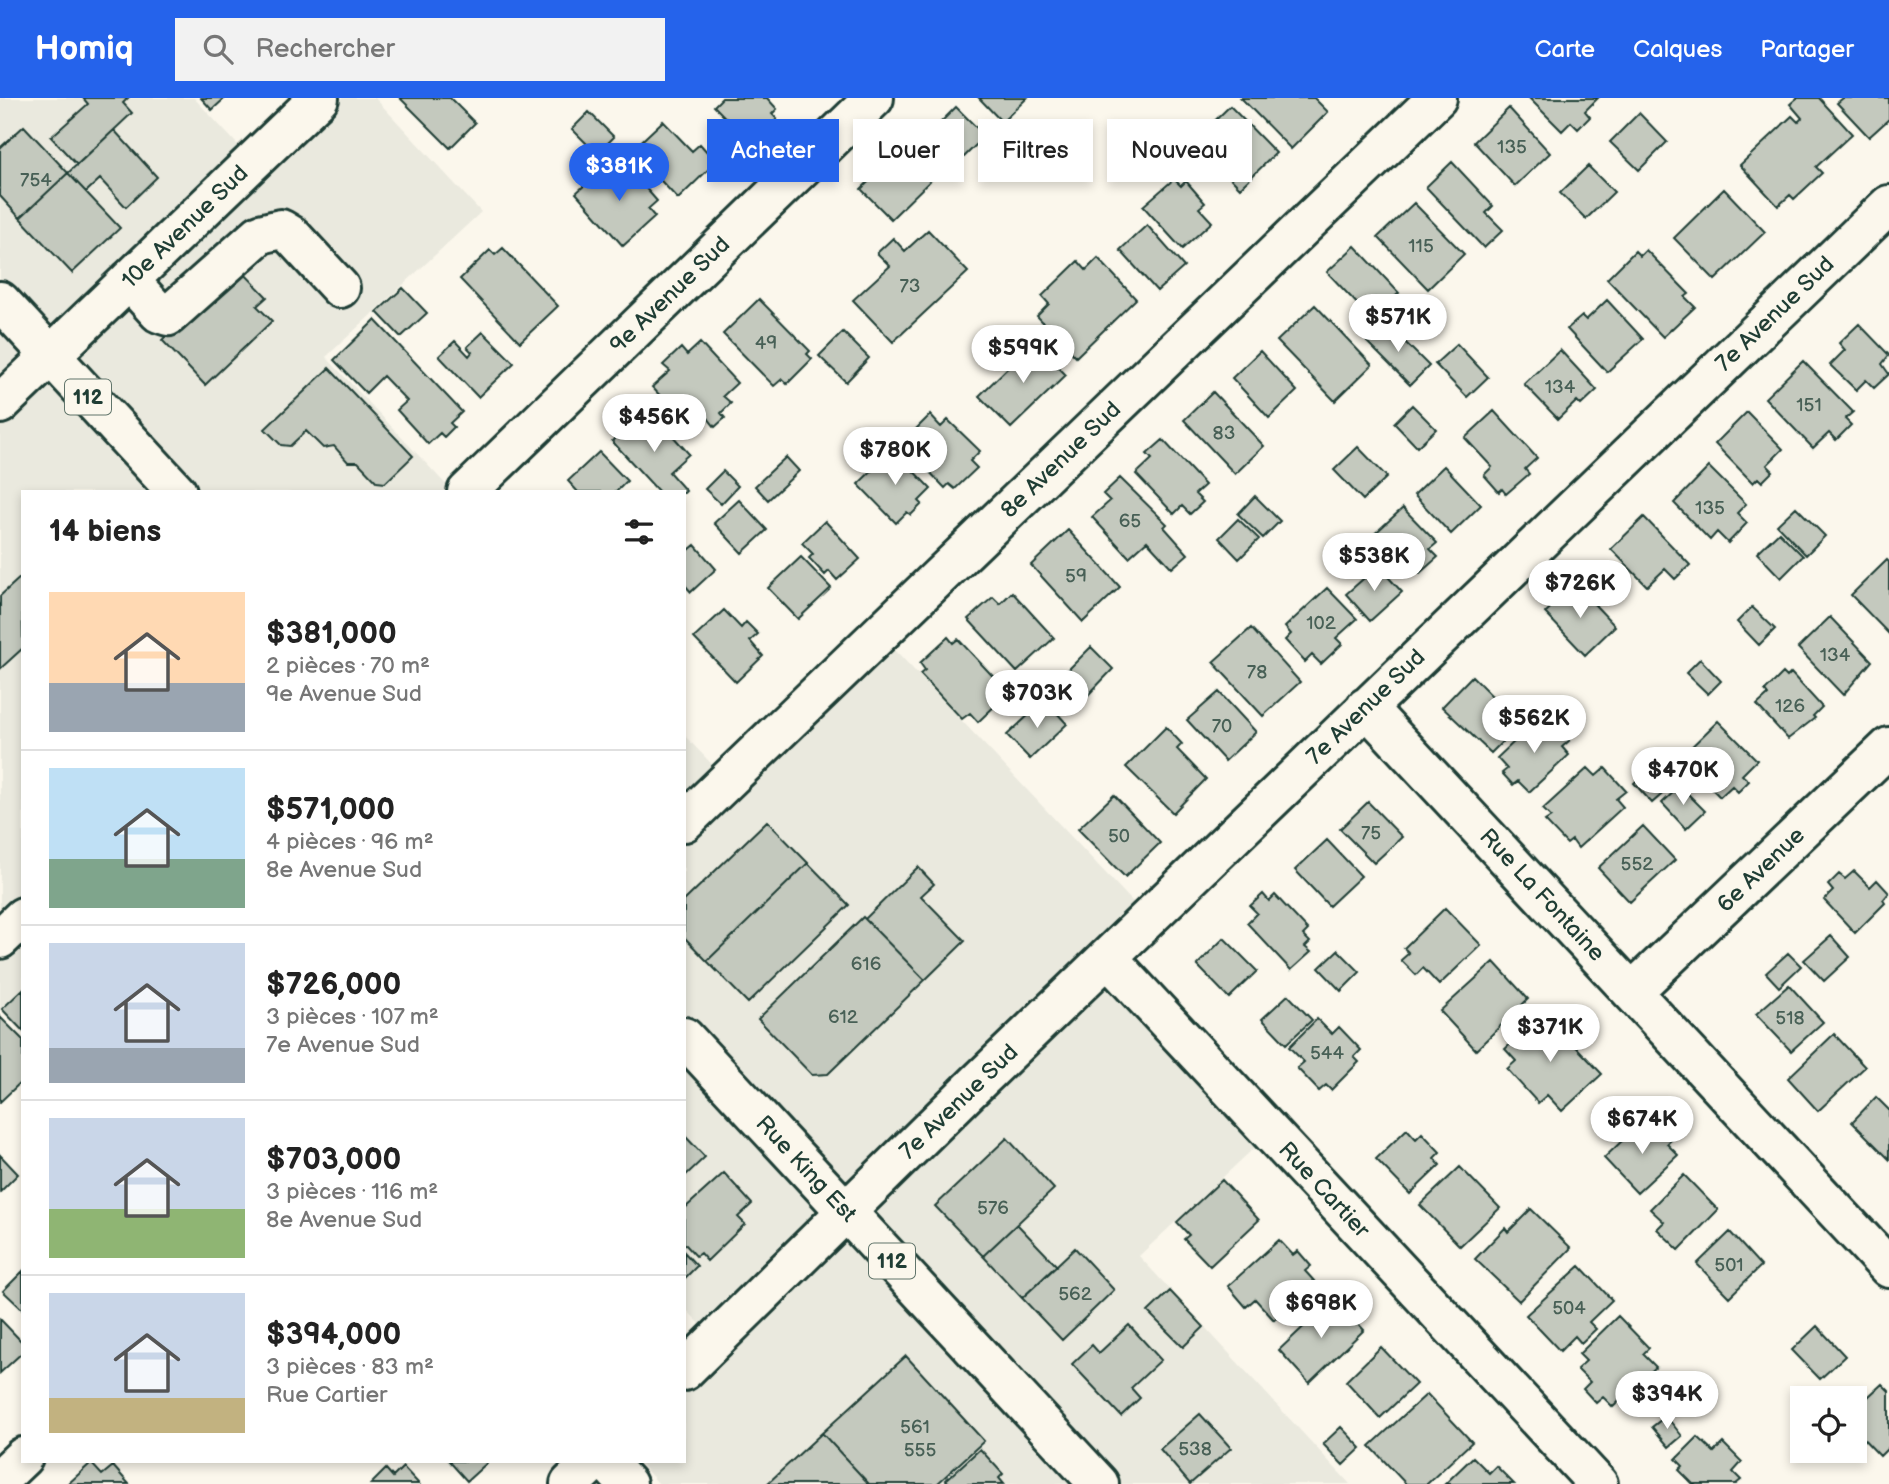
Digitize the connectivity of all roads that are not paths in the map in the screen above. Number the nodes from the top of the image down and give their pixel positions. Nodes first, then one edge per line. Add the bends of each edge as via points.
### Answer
1 (319, 98) edge
2 (874, 98) edge
3 (1437, 98) edge
4 (1889, 205) edge
5 (129, 280) junction
6 (340, 288) dead end
7 (0, 301) edge
8 (50, 356) junction
9 (0, 404) edge
10 (175, 490) edge
11 (469, 490) edge
12 (1366, 707) junction
13 (1889, 747) edge
14 (686, 820) edge
15 (1108, 958) junction
16 (1632, 992) junction
17 (686, 1039) edge
18 (847, 1213) junction
19 (1888, 1267) edge
20 (686, 1369) edge
21 (21, 1459) edge
22 (592, 1463) edge
23 (608, 1463) edge
24 (0, 1479) edge
25 (570, 1484) edge
26 (627, 1484) edge
27 (1099, 1484) edge
28 (1598, 1484) edge

1 - 5 street, 10e Avenue Sud
2 - 11 street, 9e Avenue Sud
3 - 14 street, 8e Avenue Sud
4 - 12 street, 7e Avenue Sud
5 - 6 street via 159,313 168,316 260,234 281,229
5 - 8 street, 10e Avenue Sud
7 - 8 street, 112
8 - 9 street, 10e Avenue Sud
8 - 10 street, 112
12 - 15 street, 7e Avenue Sud
12 - 16 street, Rue La Fontaine
13 - 16 street, 6e Avenue
15 - 18 street, 7e Avenue Sud
15 - 28 street, Rue Cartier
16 - 19 street, Rue La Fontaine
17 - 18 street, Rue King Est / 112
18 - 20 street, 7e Avenue Sud
18 - 27 street, Rue King Est / 112
21 - 24 street
22 - 25 street
23 - 26 street

